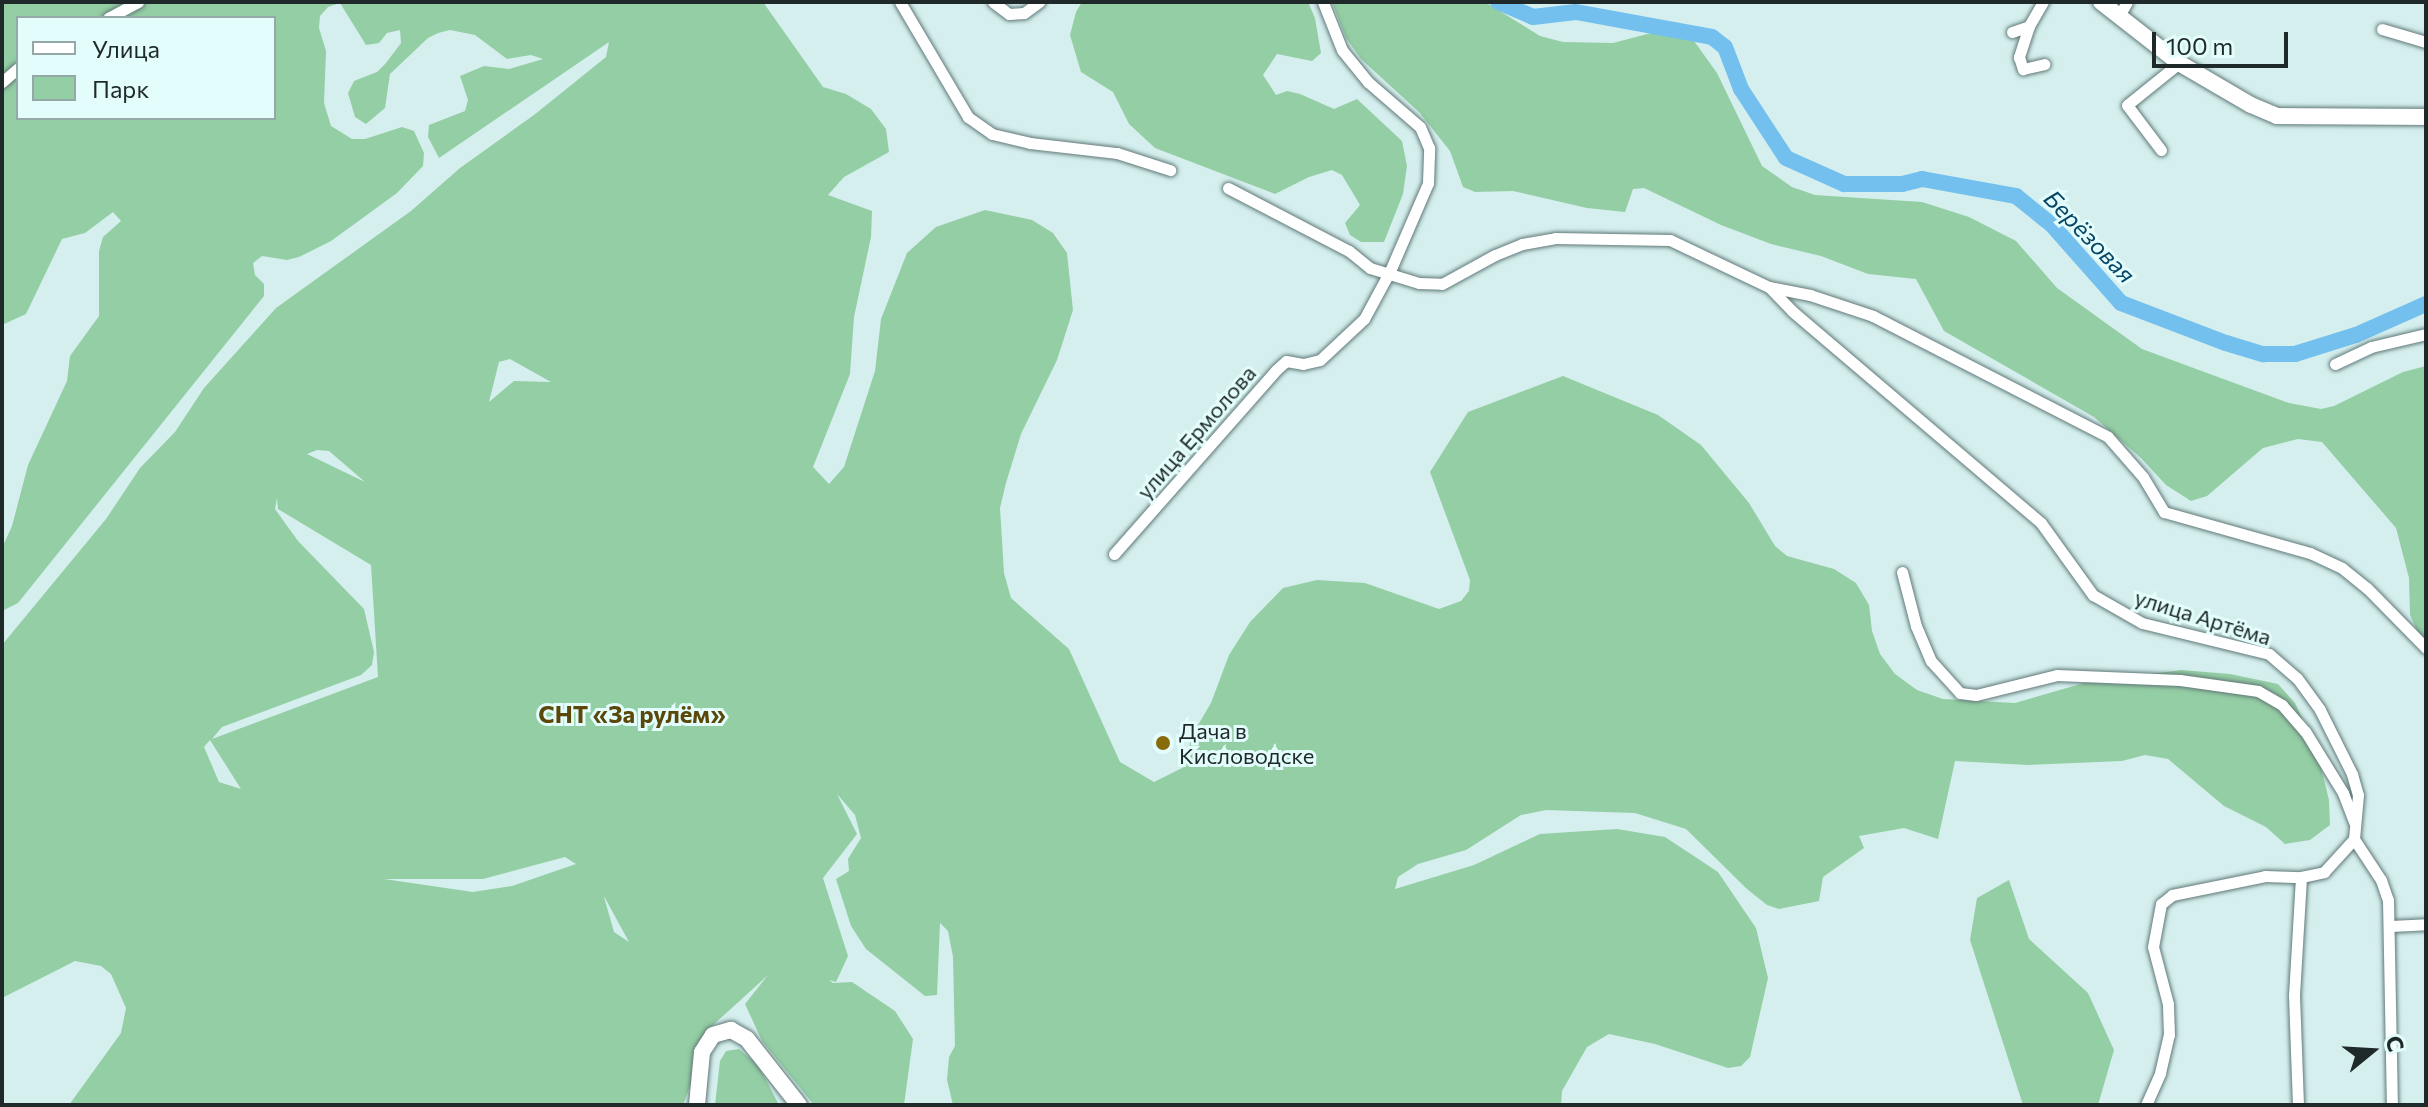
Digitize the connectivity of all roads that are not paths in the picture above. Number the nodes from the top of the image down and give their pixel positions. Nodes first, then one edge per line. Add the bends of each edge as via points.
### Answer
1 (138, 2) edge
2 (900, 2) edge
3 (993, 2) edge
4 (1039, 2) edge
5 (1323, 2) edge
6 (2043, 2) edge
7 (2101, 2) edge
8 (2124, 8) edge
9 (112, 16) edge
10 (2029, 26) junction
11 (2382, 29) dead end
12 (2012, 32) dead end
13 (2426, 42) edge
14 (2179, 63) junction
15 (2044, 64) dead end
16 (2426, 117) edge
17 (2161, 150) dead end
18 (1170, 170) dead end
19 (1228, 188) dead end
20 (1390, 271) junction
21 (1769, 287) junction
22 (2426, 334) edge
23 (2335, 364) dead end
24 (1114, 554) dead end
25 (1902, 572) dead end
26 (2426, 648) edge
27 (2355, 826) junction
28 (2354, 839) junction
29 (2301, 877) junction
30 (2426, 924) edge
31 (2391, 926) junction
32 (697, 1105) edge
33 (799, 1105) edge
34 (2146, 1105) edge
35 (2298, 1105) edge
36 (2392, 1105) edge

1 - 9 street
2 - 18 street via 968,117 992,134 1117,153
3 - 4 street via 1009,14 1024,13
5 - 20 street, улица Ермолова via 1342,50 1368,82 1420,127 1429,148 1428,183
6 - 10 street
7 - 8 street
8 - 14 street
10 - 12 street
10 - 15 street via 2019,57 2023,69
11 - 13 street
14 - 16 street via 2277,116
14 - 17 street via 2127,105
19 - 20 street via 1349,251 1370,268
20 - 21 street via 1419,283 1442,284 1522,244 1555,238 1670,240
20 - 24 street, улица Ермолова via 1364,319 1320,360 1286,361 1276,370
21 - 26 street via 1873,316 2068,414 2108,437 2143,477 2164,512 2310,553 2342,568
21 - 27 street, улица Артёма via 2041,523 2093,595 2142,623 2269,654 2297,678 2320,710 2352,774 2358,795
22 - 23 street via 2371,347
25 - 27 street via 1931,661 1960,693 1976,695 2057,675 2180,680 2258,691 2282,705 2305,731 2343,793
27 - 28 street, улица Артёма
28 - 29 street via 2324,872
28 - 31 street via 2381,880
29 - 34 street via 2265,876 2172,895 2161,904 2153,947 2168,1004 2169,1035
29 - 35 street via 2294,995
30 - 31 street
31 - 36 street
32 - 33 street via 702,1052 713,1035 731,1030 747,1039

